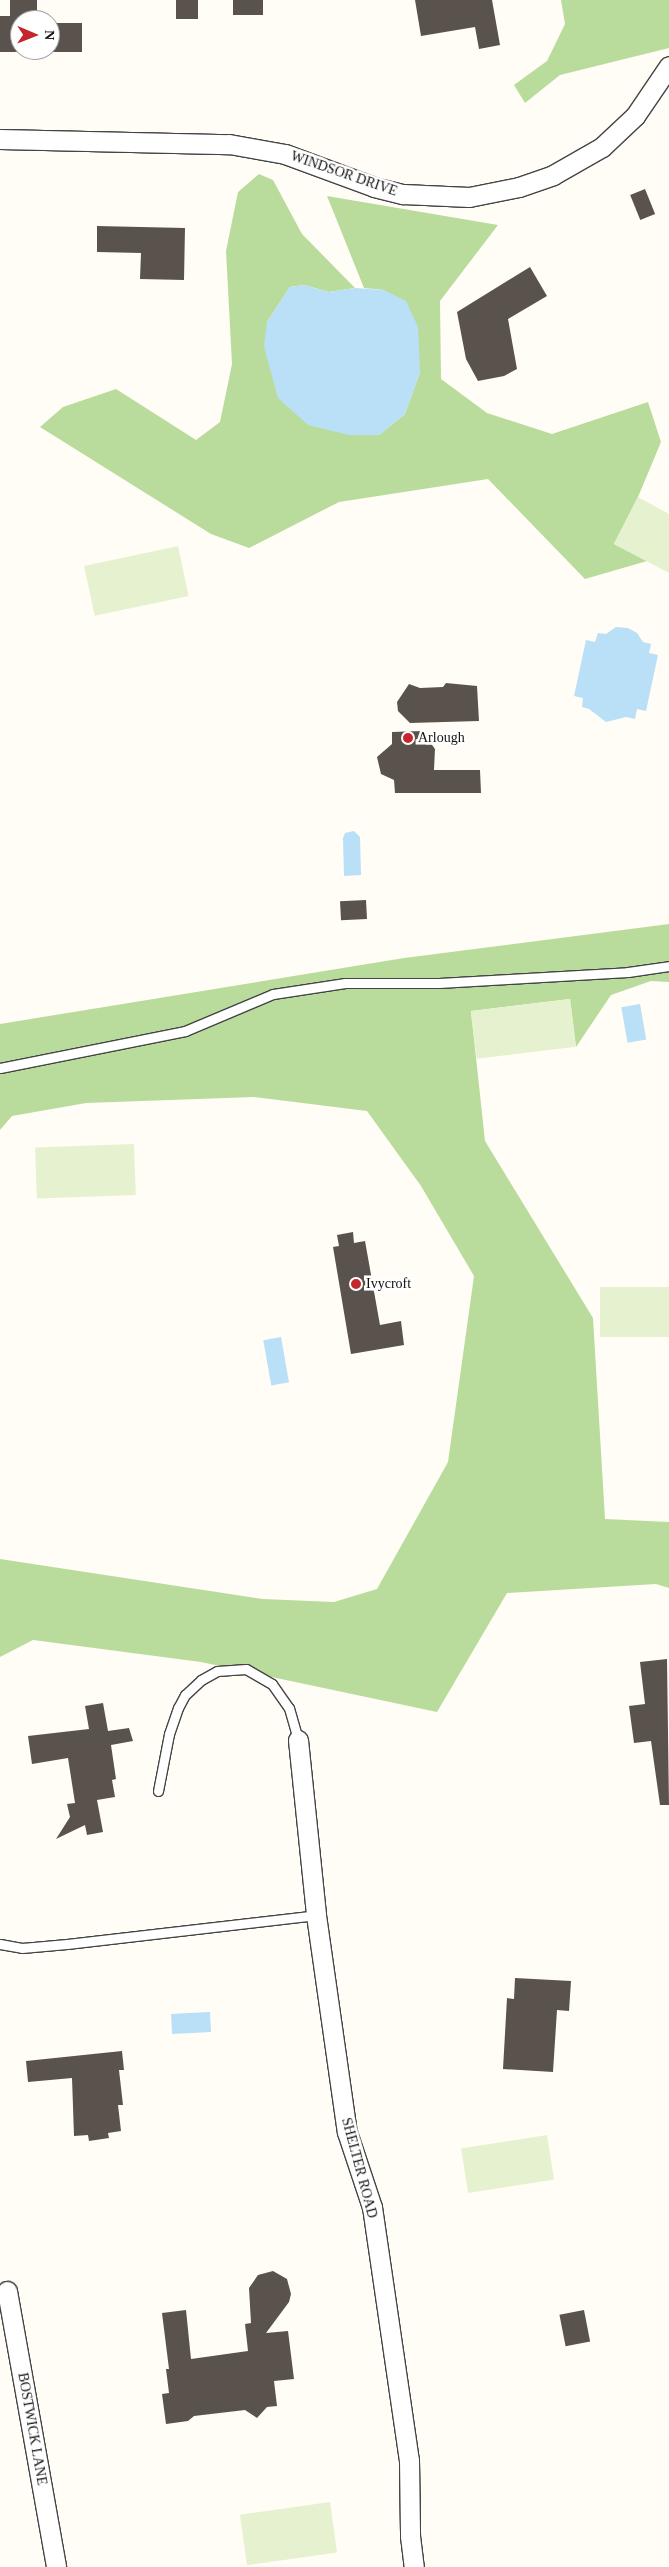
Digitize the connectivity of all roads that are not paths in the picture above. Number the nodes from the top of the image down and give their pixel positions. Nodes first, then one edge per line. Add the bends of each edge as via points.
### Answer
1 (669, 66) edge
2 (0, 139) edge
3 (669, 966) edge
4 (0, 1068) edge
5 (298, 1740) joint
6 (158, 1790) dead end
7 (316, 1915) junction
8 (0, 1944) edge
9 (7, 2291) dead end
10 (56, 2567) edge
11 (414, 2567) edge

1 - 2 street, WINDSOR DRIVE via 635,116 602,147 553,175 519,187 469,197 403,194 374,187 285,154 229,144
3 - 4 lane via 628,972 327,986 273,994 185,1031
5 - 6 lane via 289,1708 272,1684 246,1669 217,1671 195,1685 178,1708 169,1734
5 - 7 street, SHELTER ROAD
7 - 8 lane via 67,1944 22,1948
7 - 11 street, SHELTER ROAD via 347,2132 373,2217 409,2460 410,2536
9 - 10 street, BOSTWICK LANE

